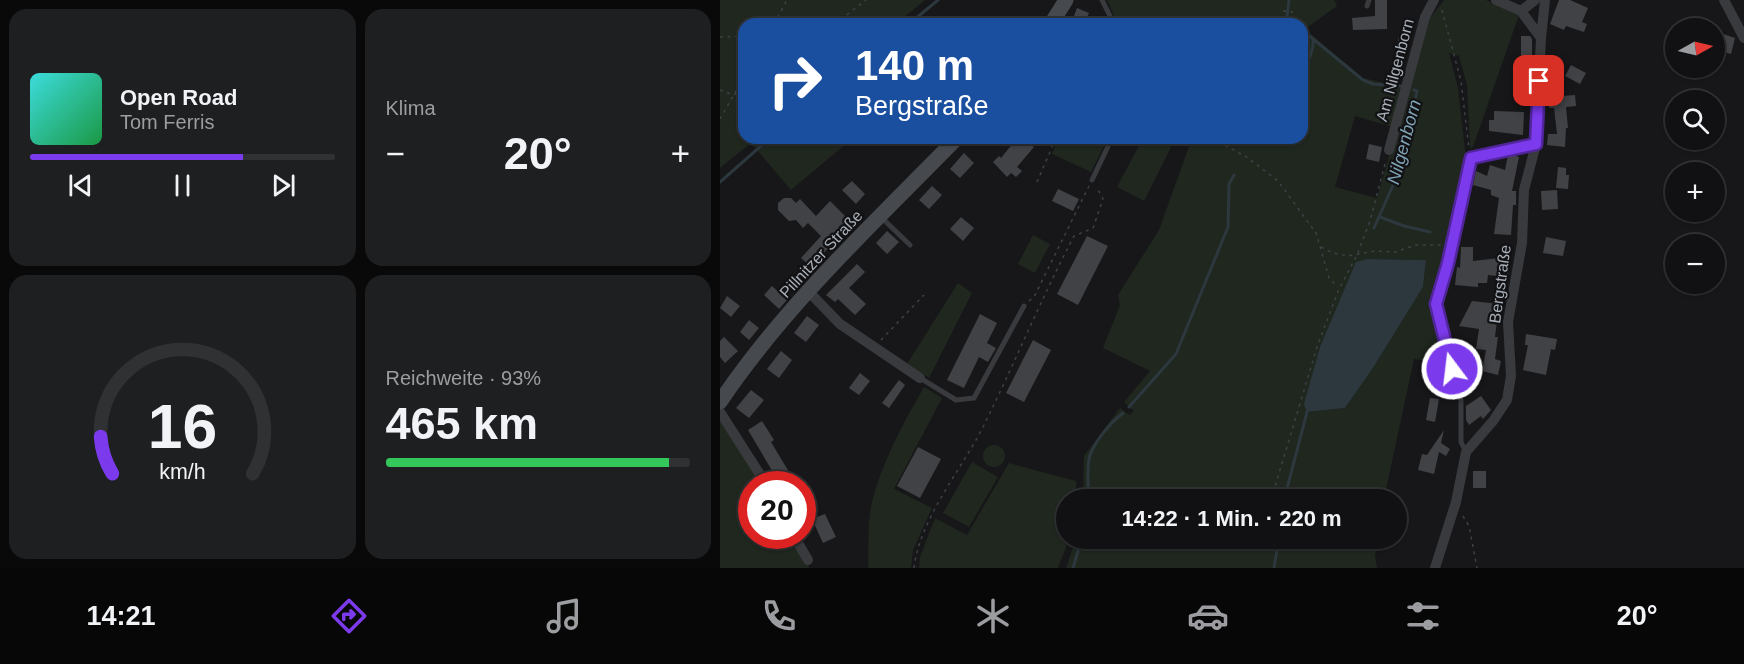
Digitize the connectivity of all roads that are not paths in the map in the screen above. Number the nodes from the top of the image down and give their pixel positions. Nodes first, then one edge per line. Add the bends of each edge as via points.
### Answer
1 (1066, 0) edge
2 (1102, 0) edge
3 (1496, 0) edge
4 (1535, 0) edge
5 (1545, 0) edge
6 (1724, 0) edge
7 (1438, 4) edge
8 (1521, 11) junction
9 (1055, 18) edge
10 (1111, 18) edge
11 (1541, 38) junction
12 (1744, 38) edge
13 (951, 144) edge
14 (1109, 144) edge
15 (1536, 144) junction
16 (1389, 150) road end
17 (1092, 180) road end
18 (880, 216) junction
19 (910, 245) dead end
20 (809, 292) junction
21 (1024, 306) road end
22 (920, 378) joint
23 (720, 402) edge
24 (720, 412) edge
25 (1466, 452) junction
26 (758, 471) edge
27 (802, 549) edge
28 (808, 560) dead end
29 (1435, 568) edge

1 - 9 street
2 - 10 lane
3 - 8 street
4 - 8 street
5 - 11 street, Bergstraße
6 - 12 street
7 - 16 street, Am Nilgenborn via 1425,17
8 - 11 street
11 - 15 street, Bergstraße
13 - 18 street, Pillnitzer Straße
14 - 17 lane
15 - 25 street, Bergstraße via 1524,190 1522,243 1508,322 1511,376 1507,400
15 - 25 lane, Bergstraße via 1471,158 1436,304 1461,400 1461,442
18 - 19 lane
18 - 20 street, Pillnitzer Straße
20 - 22 street via 840,324
20 - 23 street, Pillnitzer Straße
21 - 22 lane via 974,398 956,400
24 - 26 street
25 - 29 street, Bergstraße via 1456,502
27 - 28 street

